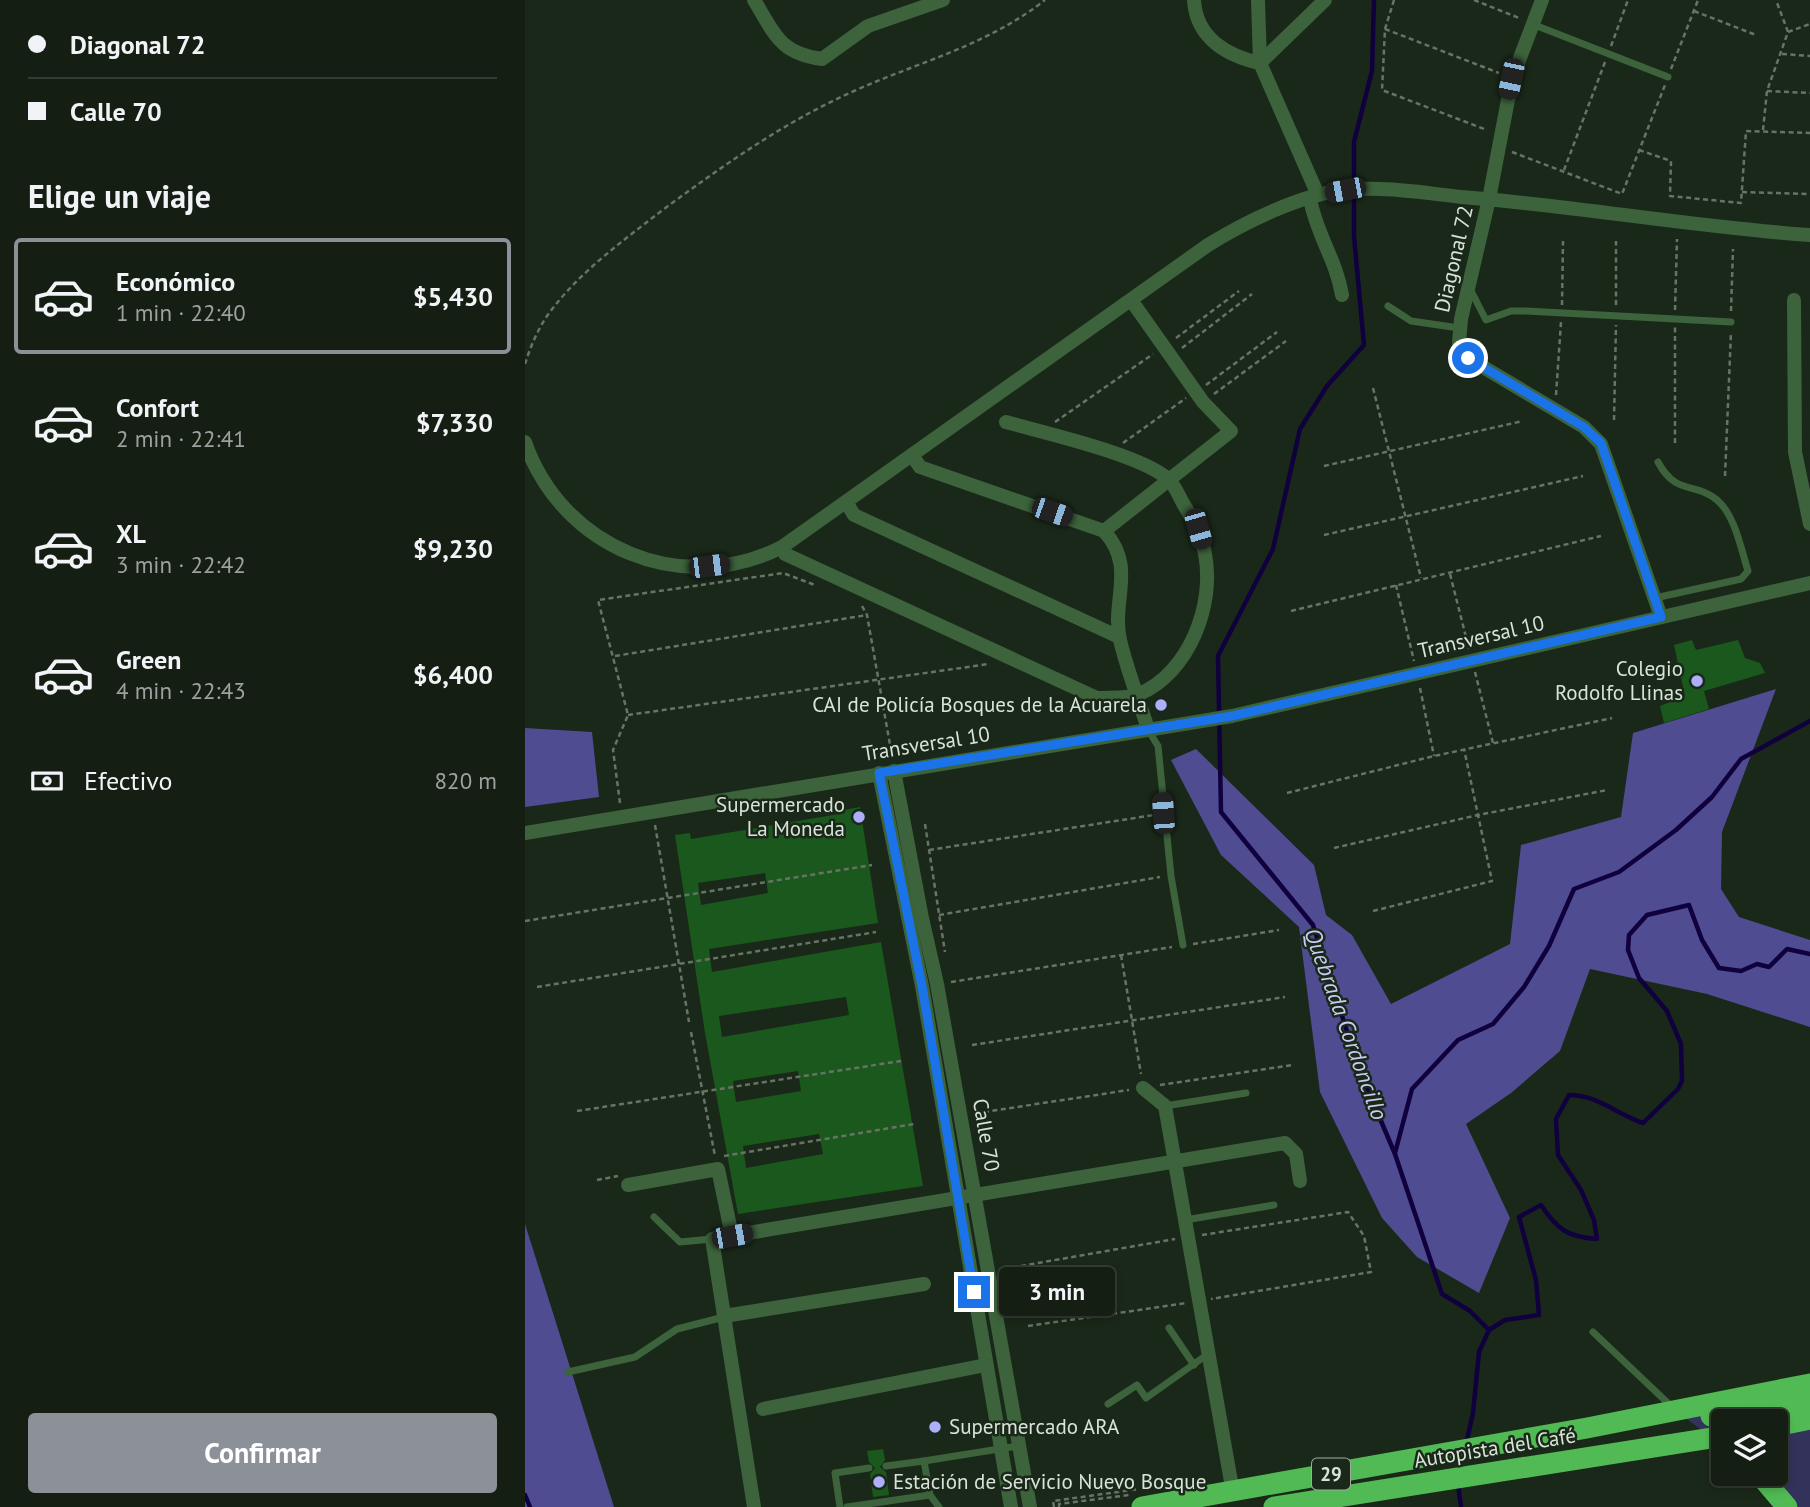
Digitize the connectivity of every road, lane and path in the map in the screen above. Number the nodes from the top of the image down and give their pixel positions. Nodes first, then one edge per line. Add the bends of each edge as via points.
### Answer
1 (754, 0) edge
2 (943, 0) edge
3 (1045, 0) edge
4 (1194, 0) edge
5 (1258, 0) edge
6 (1325, 0) edge
7 (1394, 0) edge
8 (1474, 0) edge
9 (1542, 0) edge
10 (1628, 0) edge
11 (1698, 0) edge
12 (1776, 0) edge
13 (1694, 10) junction
14 (1532, 24) junction
15 (1810, 24) edge
16 (1385, 29) junction
17 (1788, 32) junction
18 (1756, 35) dead end
19 (1608, 53) junction
20 (1781, 54) junction
21 (1810, 56) edge
22 (1260, 63) junction
23 (1668, 77) junction
24 (1511, 79) junction
25 (1767, 91) junction
26 (1810, 93) edge
27 (1762, 131) junction
28 (1810, 133) edge
29 (1500, 135) junction
30 (1509, 150) dead end
31 (1639, 150) junction
32 (1563, 171) junction
33 (1742, 192) junction
34 (1810, 194) edge
35 (1314, 197) junction
36 (1489, 199) junction
37 (1810, 235) edge
38 (1677, 239) dead end
39 (1616, 241) dead end
40 (1563, 242) dead end
41 (1733, 249) dead end
42 (1469, 287) junction
43 (1238, 291) dead end
44 (1252, 294) dead end
45 (1342, 295) dead end
46 (1131, 300) junction
47 (1794, 300) dead end
48 (1388, 306) dead end
49 (1561, 313) junction
50 (1616, 316) junction
51 (1675, 319) junction
52 (1731, 322) junction
53 (1459, 328) junction
54 (1286, 341) dead end
55 (1168, 344) junction
56 (1179, 350) dead end
57 (525, 365) edge
58 (1373, 388) dead end
59 (1203, 402) junction
60 (1555, 410) junction
61 (1614, 420) dead end
62 (1523, 421) dead end
63 (1006, 422) dead end
64 (1041, 432) junction
65 (525, 442) edge
66 (1675, 443) dead end
67 (1388, 449) junction
68 (912, 455) junction
69 (1658, 462) dead end
70 (1324, 466) dead end
71 (1725, 475) dead end
72 (1583, 476) dead end
73 (1168, 479) junction
74 (846, 502) junction
75 (1405, 515) junction
76 (1810, 524) edge
77 (1104, 531) junction
78 (1324, 535) dead end
79 (1601, 536) dead end
80 (782, 547) junction
81 (1450, 572) junction
82 (1421, 579) junction
83 (1810, 583) edge
84 (1396, 585) junction
85 (821, 587) dead end
86 (1654, 598) junction
87 (859, 601) dead end
88 (1291, 611) dead end
89 (867, 615) junction
90 (1661, 617) junction
91 (1119, 638) junction
92 (615, 656) junction
93 (1473, 660) junction
94 (991, 663) dead end
95 (1417, 673) junction
96 (878, 679) junction
97 (1138, 695) junction
98 (628, 715) junction
99 (1612, 718) dead end
100 (1148, 729) junction
101 (1493, 743) junction
102 (1464, 750) junction
103 (1434, 756) junction
104 (887, 772) junction
105 (1607, 790) dead end
106 (1287, 793) dead end
107 (653, 811) junction
108 (1163, 813) junction
109 (1478, 815) junction
110 (622, 816) junction
111 (925, 824) dead end
112 (525, 832) edge
113 (1333, 848) dead end
114 (929, 850) junction
115 (872, 865) dead end
116 (1171, 876) junction
117 (668, 898) junction
118 (1373, 911) dead end
119 (939, 915) junction
120 (922, 918) junction
121 (525, 921) edge
122 (1279, 930) dead end
123 (876, 932) dead end
124 (1183, 945) junction
125 (946, 955) dead end
126 (1121, 955) junction
127 (679, 964) junction
128 (950, 982) dead end
129 (537, 987) dead end
130 (1285, 998) dead end
131 (1131, 1021) junction
132 (689, 1022) dead end
133 (691, 1032) dead end
134 (972, 1045) dead end
135 (901, 1061) dead end
136 (1292, 1065) dead end
137 (1143, 1088) junction
138 (701, 1092) junction
139 (1246, 1093) dead end
140 (1165, 1106) junction
141 (577, 1111) dead end
142 (984, 1112) dead end
143 (914, 1124) dead end
144 (1174, 1160) junction
145 (1300, 1181) dead end
146 (628, 1185) dead end
147 (976, 1193) junction
148 (958, 1196) junction
149 (1274, 1205) dead end
150 (1348, 1212) dead end
151 (654, 1217) dead end
152 (1185, 1220) junction
153 (732, 1236) junction
154 (712, 1239) junction
155 (1371, 1272) dead end
156 (924, 1284) dead end
157 (724, 1317) junction
158 (1169, 1328) dead end
159 (1593, 1332) dead end
160 (1208, 1354) junction
161 (986, 1365) junction
162 (1194, 1365) junction
163 (568, 1372) dead end
164 (1810, 1384) edge
165 (1108, 1404) dead end
166 (1810, 1404) edge
167 (763, 1409) dead end
168 (1675, 1410) junction
169 (1810, 1419) edge
170 (1788, 1424) edge
171 (1587, 1428) junction
172 (1711, 1439) edge
173 (1019, 1446) junction
174 (1668, 1447) junction
175 (1001, 1449) junction
176 (1711, 1449) edge
177 (924, 1461) junction
178 (885, 1466) dead end
179 (870, 1468) dead end
180 (1769, 1486) edge
181 (1233, 1493) junction
182 (930, 1495) junction
183 (1143, 1496) edge
184 (1059, 1506) edge
185 (754, 1507) edge
186 (840, 1507) edge
187 (847, 1507) edge
188 (939, 1507) edge
189 (1011, 1507) edge
190 (1030, 1507) edge
191 (1054, 1507) edge
192 (1274, 1507) edge
193 (1787, 1507) edge

1 - 2 street via 780,44 799,56 822,59 868,26
3 - 57 path via 988,39 853,92 723,166 612,249 576,282 548,316
4 - 22 street via 1213,42 1239,58
5 - 22 street
6 - 22 street
7 - 16 path
8 - 14 path
9 - 14 street, Diagonal 72
10 - 19 path
11 - 13 path
12 - 17 path
13 - 18 path
13 - 23 path
14 - 19 lane
14 - 24 street, Diagonal 72
15 - 17 path
16 - 24 path
16 - 29 path via 1383,90
17 - 20 path
19 - 23 lane
19 - 32 path
20 - 21 path
20 - 25 path
22 - 35 street
23 - 31 path
24 - 29 street, Diagonal 72
25 - 26 path
25 - 27 path
27 - 28 path
27 - 33 path via 1747,131
29 - 36 street, Diagonal 72
30 - 32 path
31 - 32 path via 1622,194
31 - 33 path via 1671,161 1670,196 1741,203
33 - 34 path
35 - 36 street via 1373,189
35 - 45 street via 1315,228 1337,270
35 - 46 street via 1230,231
36 - 37 street
36 - 42 street, Diagonal 72
38 - 51 path
39 - 50 path
40 - 49 path
41 - 52 path
42 - 49 lane via 1486,320 1511,311
42 - 53 street, Diagonal 72
43 - 55 path
44 - 56 path
46 - 55 street
46 - 68 street
47 - 76 street via 1795,452
48 - 53 lane via 1411,321
49 - 50 lane
49 - 60 path
50 - 51 lane
50 - 61 path
51 - 52 lane
51 - 66 path
52 - 71 path
53 - 60 street, Diagonal 72 via 1459,343 1468,358
54 - 59 path
55 - 59 street
55 - 64 path
58 - 67 path
59 - 73 street via 1231,431
60 - 86 street, Diagonal 72 via 1584,427 1607,454
62 - 67 path
63 - 64 street
64 - 73 street via 1128,459
65 - 80 street via 538,473 566,507 601,538 638,559 667,566 709,566 762,558
67 - 70 path
67 - 75 path
68 - 74 street
68 - 77 street via 920,467
69 - 86 lane via 1666,476 1681,486 1716,499 1727,513 1748,571 1741,579
72 - 75 path
73 - 77 street
73 - 97 street via 1198,529 1208,585 1187,652 1165,678
74 - 80 street
74 - 91 street via 854,515
75 - 78 path
75 - 82 path
77 - 91 street via 1121,557
79 - 81 path
80 - 97 street via 785,554 1097,698
81 - 82 path
81 - 93 path
82 - 84 path
83 - 90 street, Transversal 10
84 - 88 path
84 - 95 path
85 - 92 path via 783,573 598,600
86 - 90 street, Diagonal 72
87 - 89 path
89 - 92 path
89 - 96 path
90 - 93 street, Transversal 10
91 - 97 street
92 - 98 path
93 - 95 street, Transversal 10
93 - 101 path
94 - 96 path
95 - 100 street, Transversal 10 via 1232,716
95 - 103 path
96 - 98 path
96 - 104 path
97 - 100 street
98 - 110 path via 614,750
99 - 101 path
100 - 104 street, Transversal 10
100 - 108 lane via 1158,746
101 - 102 path
102 - 103 path
102 - 109 path
103 - 106 path
104 - 107 street, Transversal 10
104 - 120 street, Calle 70
104 - 148 street, Calle 70
105 - 109 path
107 - 110 street, Transversal 10
107 - 117 path
108 - 114 path
108 - 116 lane
109 - 113 path
109 - 118 path via 1492,881
110 - 112 street, Transversal 10
111 - 114 path
114 - 119 path
115 - 117 path
116 - 119 path
116 - 124 lane
117 - 121 path
117 - 127 path
119 - 120 path
119 - 125 path
120 - 147 street, Calle 70
122 - 124 path
123 - 127 path
124 - 126 path
126 - 128 path
126 - 131 path
127 - 129 path
127 - 132 path
130 - 131 path
131 - 134 path
131 - 137 path
133 - 138 path
135 - 138 path
136 - 137 path
137 - 140 street
137 - 142 path
138 - 141 path
138 - 143 path via 716,1158
139 - 140 lane
140 - 144 street
144 - 145 street via 1285,1143 1296,1154
144 - 147 street
144 - 152 street
146 - 153 street via 718,1169
147 - 148 street
147 - 173 street, Calle 70
148 - 153 street
148 - 161 street, Calle 70
149 - 152 lane
150 - 155 path via 1364,1236
151 - 154 lane via 680,1242
152 - 160 street
153 - 154 street
154 - 157 street
156 - 157 street
157 - 163 lane via 677,1329 635,1357
157 - 185 street
158 - 162 lane
159 - 168 lane
160 - 162 lane
160 - 181 street
161 - 167 street
161 - 175 street, Calle 70
162 - 165 lane via 1146,1398 1136,1385
164 - 168 highway, Autopista del Café / 29
166 - 171 highway, Autopista del Café / 29
168 - 171 highway, Autopista del Café / 29
169 - 170 highway
171 - 181 highway, Autopista del Café / 29
172 - 174 highway, Autopista del Café / 29
173 - 175 lane
173 - 190 street, Calle 70
174 - 176 highway
174 - 192 highway, Autopista del Café / 29
175 - 177 lane
175 - 189 street, Calle 70
177 - 178 lane
177 - 182 lane
179 - 186 lane via 835,1473
180 - 193 highway
181 - 183 highway, Autopista del Café / 29
182 - 187 lane
182 - 188 lane
183 - 184 path
183 - 191 path via 1053,1501

